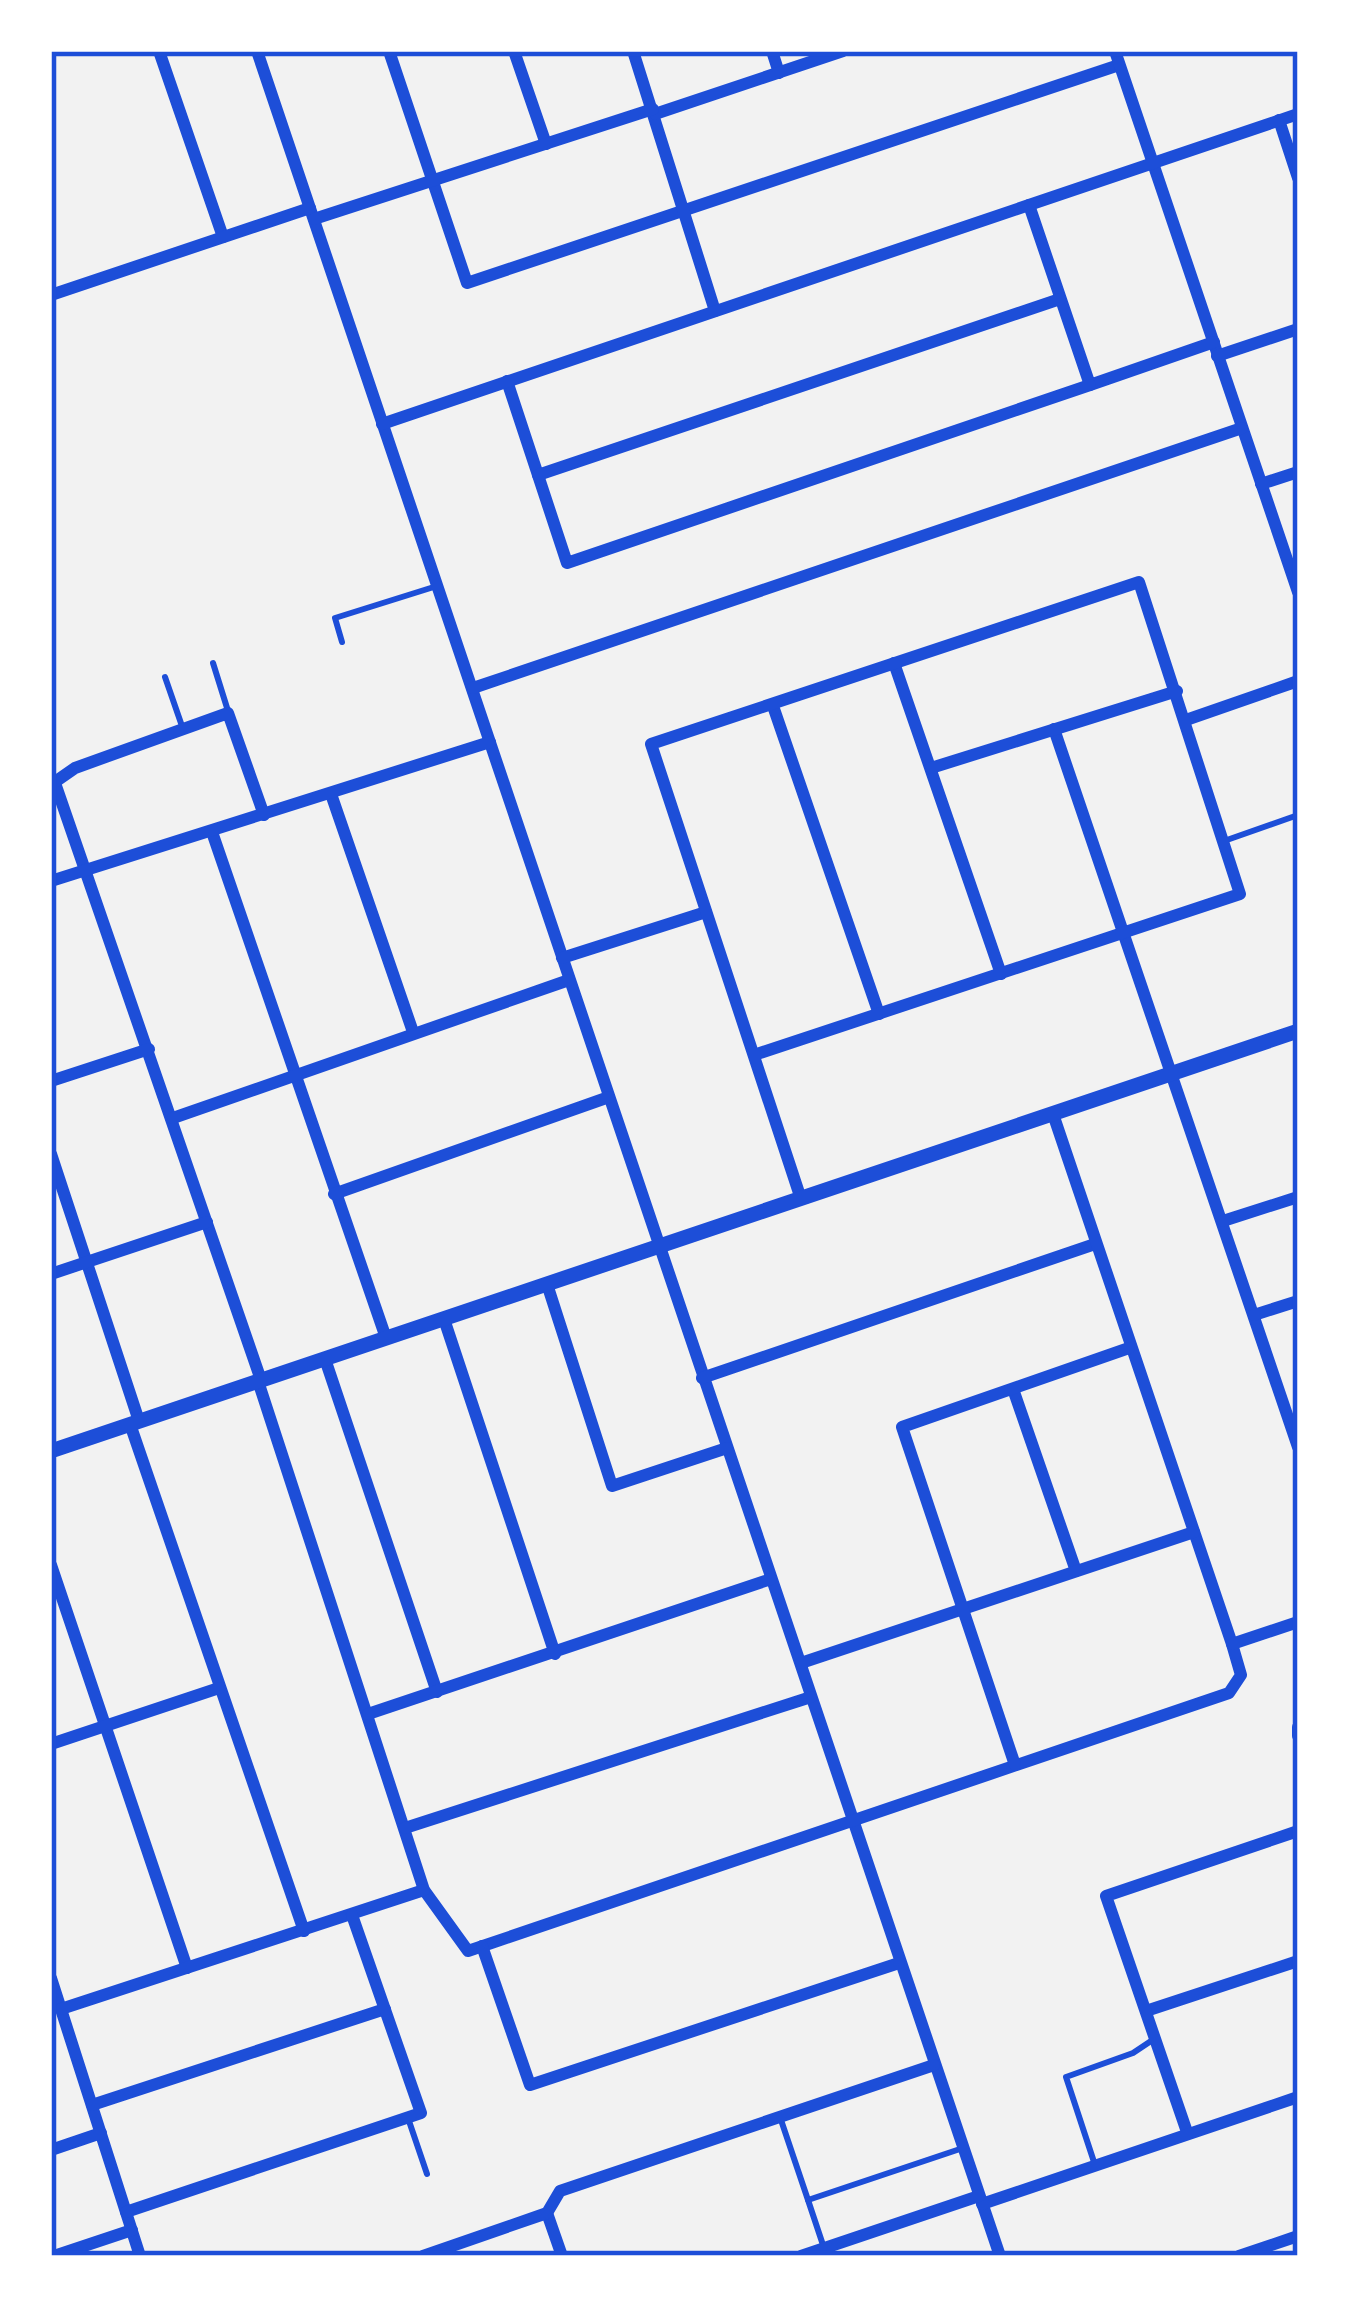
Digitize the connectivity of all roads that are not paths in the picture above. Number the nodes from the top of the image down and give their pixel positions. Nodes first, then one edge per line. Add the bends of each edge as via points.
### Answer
1 (159, 51) edge
2 (257, 51) edge
3 (389, 51) edge
4 (514, 51) edge
5 (633, 51) edge
6 (772, 51) edge
7 (843, 51) edge
8 (1117, 58) edge
9 (779, 73) junction
10 (654, 111) junction
11 (1298, 113) edge
12 (1279, 120) junction
13 (546, 144) junction
14 (1153, 164) junction
15 (1298, 178) edge
16 (433, 181) junction
17 (1029, 205) junction
18 (685, 210) junction
19 (312, 214) junction
20 (223, 237) junction
21 (51, 295) edge
22 (1060, 299) junction
23 (715, 311) junction
24 (1298, 329) edge
25 (1215, 349) junction
26 (506, 382) junction
27 (1090, 385) junction
28 (382, 424) junction
29 (1242, 428) junction
30 (1298, 472) edge
31 (538, 475) junction
32 (1262, 484) junction
33 (437, 586) junction
34 (1298, 592) edge
35 (342, 642) dead end
36 (213, 663) dead end
37 (894, 663) junction
38 (165, 677) dead end
39 (1298, 681) edge
40 (473, 688) junction
41 (1177, 691) junction
42 (773, 706) junction
43 (228, 713) junction
44 (1186, 720) junction
45 (1054, 729) junction
46 (182, 730) junction
47 (490, 742) junction
48 (931, 768) junction
49 (53, 784) edge
50 (331, 794) junction
51 (264, 815) junction
52 (1298, 815) edge
53 (212, 832) junction
54 (1223, 841) junction
55 (87, 870) junction
56 (51, 881) edge
57 (706, 912) junction
58 (1125, 932) junction
59 (562, 958) junction
60 (1001, 974) junction
61 (569, 980) junction
62 (879, 1014) junction
63 (1298, 1031) edge
64 (413, 1032) junction
65 (149, 1048) junction
66 (754, 1055) junction
67 (1173, 1074) junction
68 (293, 1075) junction
69 (51, 1081) edge
70 (610, 1097) junction
71 (1053, 1114) junction
72 (172, 1118) junction
73 (51, 1154) edge
74 (334, 1194) junction
75 (1298, 1197) edge
76 (801, 1198) junction
77 (1223, 1221) junction
78 (207, 1222) junction
79 (1095, 1244) junction
80 (659, 1246) junction
81 (88, 1262) junction
82 (51, 1274) edge
83 (547, 1284) junction
84 (1298, 1300) edge
85 (1254, 1315) junction
86 (444, 1319) junction
87 (386, 1338) junction
88 (1130, 1348) junction
89 (325, 1359) junction
90 (702, 1378) junction
91 (260, 1381) junction
92 (1013, 1389) junction
93 (134, 1423) junction
94 (1298, 1447) edge
95 (727, 1448) junction
96 (51, 1450) edge
97 (1193, 1532) junction
98 (51, 1565) edge
99 (1076, 1571) junction
100 (771, 1579) junction
101 (964, 1608) junction
102 (1298, 1622) edge
103 (1232, 1645) junction
104 (555, 1654) junction
105 (801, 1663) junction
106 (219, 1688) junction
107 (437, 1692) junction
108 (811, 1697) junction
109 (368, 1714) junction
110 (107, 1726) junction
111 (51, 1744) edge
112 (1015, 1766) junction
113 (852, 1821) junction
114 (404, 1828) junction
115 (1298, 1832) edge
116 (424, 1890) junction
117 (352, 1915) junction
118 (304, 1931) junction
119 (482, 1946) junction
120 (1298, 1961) edge
121 (899, 1963) junction
122 (187, 1968) junction
123 (51, 1978) edge
124 (61, 2009) junction
125 (385, 2009) junction
126 (1146, 2012) junction
127 (1155, 2038) junction
128 (934, 2065) junction
129 (1298, 2097) edge
130 (92, 2105) junction
131 (408, 2117) junction
132 (780, 2117) junction
133 (1187, 2132) junction
134 (101, 2133) junction
135 (963, 2148) junction
136 (51, 2150) edge
137 (1095, 2165) junction
138 (428, 2174) dead end
139 (808, 2200) junction
140 (980, 2200) junction
141 (126, 2212) junction
142 (548, 2213) junction
143 (132, 2230) junction
144 (1298, 2236) edge
145 (824, 2248) junction
146 (53, 2256) edge
147 (140, 2256) edge
148 (422, 2256) edge
149 (562, 2256) edge
150 (801, 2256) edge
151 (1000, 2256) edge
152 (1239, 2256) edge

1 - 20 street
2 - 19 street
3 - 16 street
4 - 13 street
5 - 10 street
6 - 9 street
7 - 9 street
8 - 14 street
8 - 18 street
9 - 10 street
10 - 13 street
10 - 18 street
11 - 12 street
12 - 14 street
12 - 15 street
13 - 16 street
14 - 17 street
14 - 25 street
16 - 18 street via 467,283
16 - 19 street
17 - 22 street
17 - 23 street
18 - 23 street
19 - 20 street
19 - 28 street
20 - 21 street
22 - 27 street
22 - 31 street
23 - 26 street
24 - 25 street
25 - 27 street
25 - 29 street
26 - 28 street
26 - 31 street
27 - 31 street via 567,563
28 - 33 street
29 - 32 street
29 - 40 street
30 - 32 street
32 - 34 street
33 - 35 lane via 335,618
33 - 40 street
36 - 43 lane
37 - 41 street via 1139,582
37 - 42 street
37 - 48 street
38 - 46 lane
39 - 44 street
40 - 47 street
41 - 44 street
41 - 45 street
42 - 57 street via 651,744
42 - 62 street
43 - 46 street
43 - 51 street
44 - 54 street
45 - 48 street
45 - 58 street
46 - 49 street via 75,768
47 - 50 street
47 - 59 street
48 - 60 street
49 - 55 street
50 - 51 street
50 - 64 street
51 - 53 street
52 - 54 lane
53 - 55 street
53 - 68 street
54 - 58 street via 1240,894
55 - 56 street
55 - 65 street
57 - 59 street
57 - 66 street
58 - 60 street
58 - 67 street
59 - 61 street
60 - 62 street
61 - 64 street
61 - 70 street
62 - 66 street
63 - 67 street
64 - 68 street
65 - 69 street
65 - 72 street
66 - 76 street
67 - 71 street
67 - 77 street
68 - 72 street
68 - 74 street
70 - 74 street
70 - 80 street
71 - 76 street
71 - 79 street
72 - 78 street
73 - 81 street
74 - 87 street
75 - 77 street
76 - 80 street
77 - 85 street
78 - 81 street
78 - 91 street
79 - 88 street
79 - 90 street
80 - 83 street
80 - 90 street
81 - 82 street
81 - 93 street
83 - 86 street
83 - 95 street via 611,1486
84 - 85 street
85 - 94 street
86 - 87 street
86 - 104 street
87 - 89 street
88 - 92 street
88 - 97 street
89 - 91 street
89 - 107 street
90 - 95 street
91 - 93 street
91 - 109 street
92 - 99 street
92 - 101 street via 902,1426
93 - 96 street
93 - 106 street
95 - 100 street
97 - 99 street
97 - 103 street
98 - 110 street
99 - 101 street
100 - 104 street
100 - 105 street
101 - 105 street
101 - 112 street
102 - 103 street
103 - 112 street via 1241,1675 1229,1693
104 - 107 street
105 - 108 street
106 - 110 street
106 - 118 street
107 - 109 street
108 - 113 street
108 - 114 street
109 - 114 street
110 - 111 street
110 - 122 street
112 - 113 street
113 - 119 street
113 - 121 street
114 - 116 street
115 - 126 street via 1106,1896
116 - 117 street
116 - 119 street via 468,1952
117 - 118 street
117 - 125 street
118 - 122 street
119 - 121 street via 530,2085
120 - 126 street
121 - 128 street
122 - 124 street
123 - 124 street
124 - 130 street
125 - 130 street
125 - 131 street via 421,2113
126 - 127 street
127 - 133 street
127 - 137 lane via 1066,2077
128 - 132 street
128 - 135 street
129 - 133 street
130 - 134 street
131 - 138 lane
131 - 141 street
132 - 139 lane
132 - 142 street via 560,2191
133 - 137 street
134 - 136 street
134 - 141 street
135 - 139 lane
135 - 140 street
137 - 140 street
139 - 145 lane
140 - 145 street
140 - 151 street
141 - 143 street
142 - 148 street
142 - 149 street
143 - 146 street
143 - 147 street
144 - 152 street
145 - 150 street

